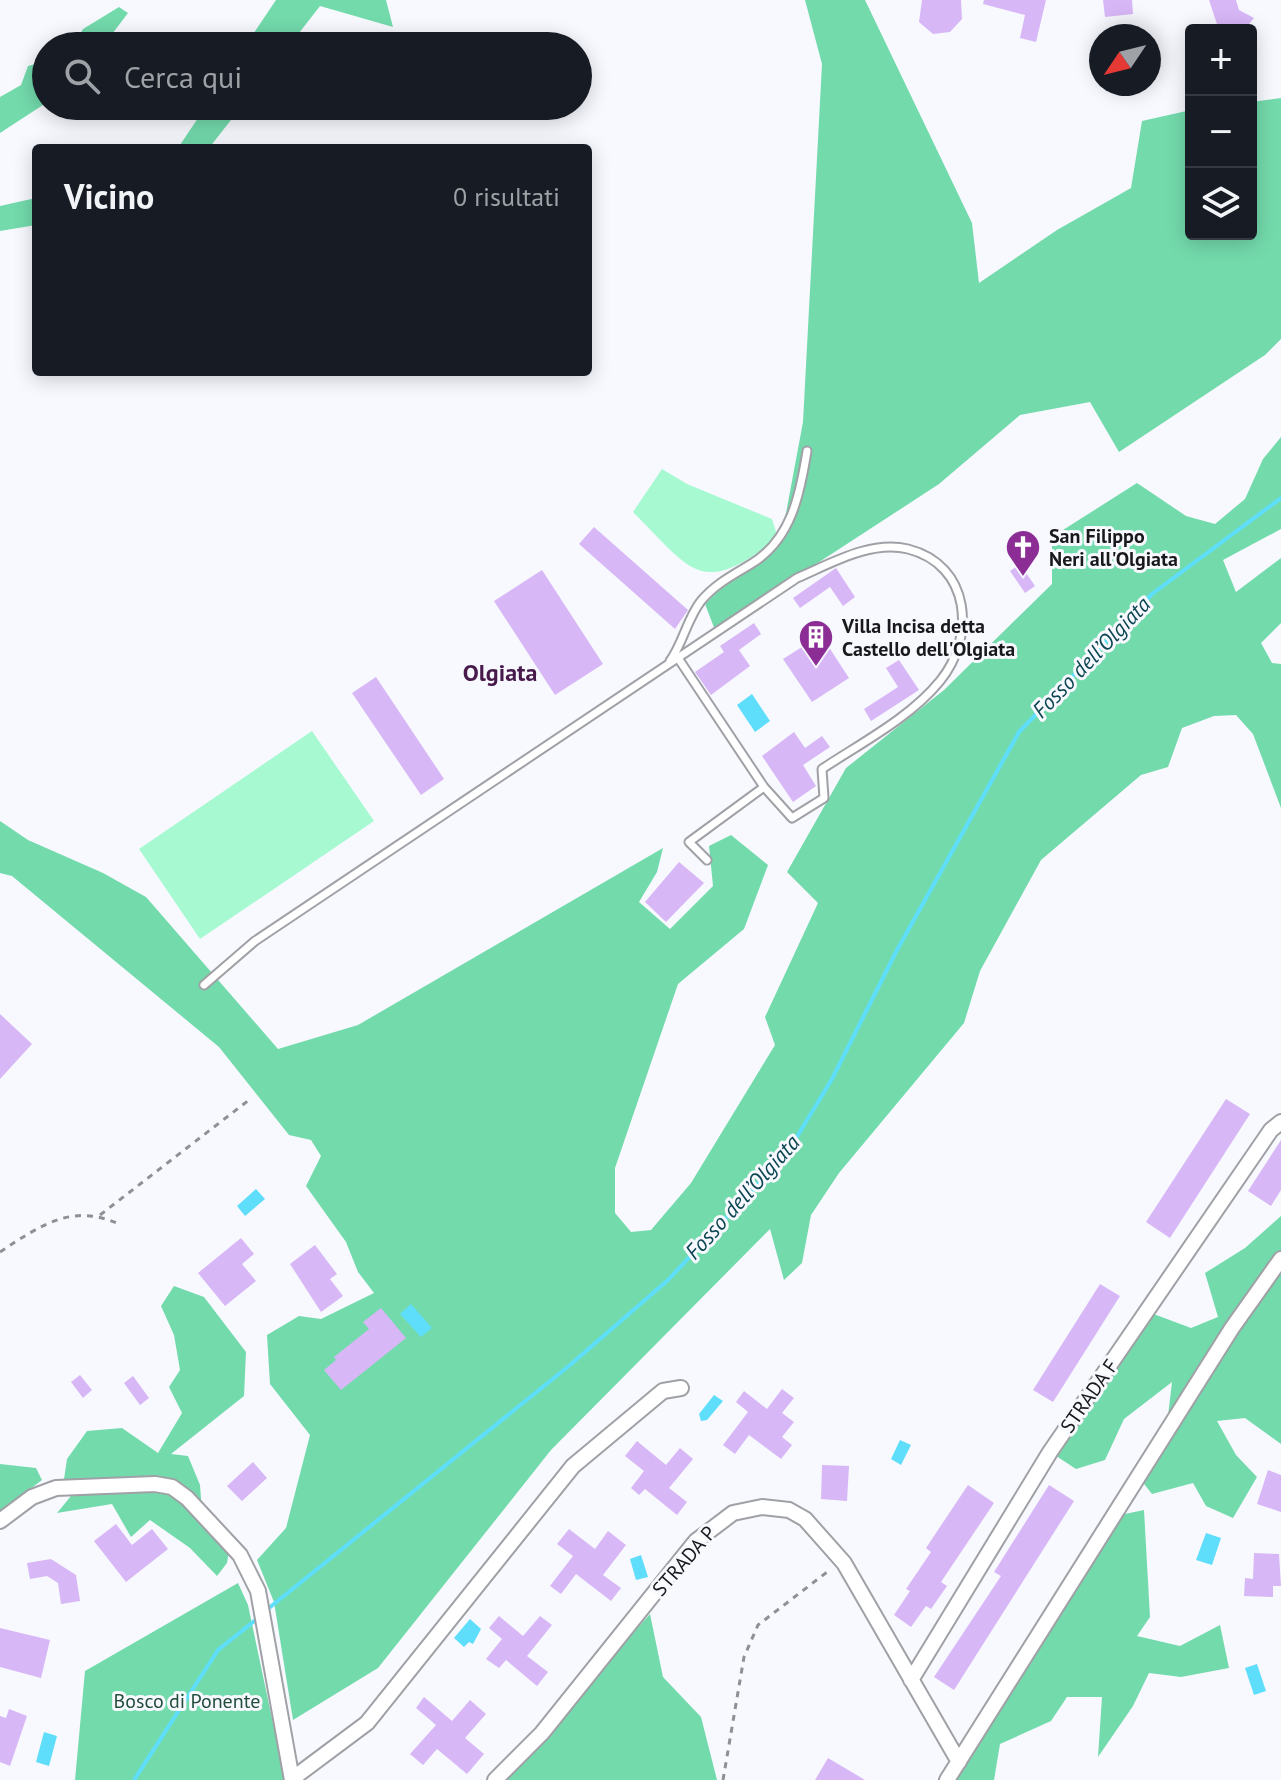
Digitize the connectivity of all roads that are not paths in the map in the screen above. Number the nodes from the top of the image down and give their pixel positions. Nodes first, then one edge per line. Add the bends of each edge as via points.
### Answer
1 (807, 451) dead end
2 (678, 658) junction
3 (666, 666) junction
4 (764, 787) junction
5 (707, 860) dead end
6 (204, 985) dead end
7 (1281, 1122) edge
8 (1281, 1259) edge
9 (681, 1388) dead end
10 (0, 1521) edge
11 (911, 1680) junction
12 (959, 1762) junction
13 (292, 1780) edge
14 (495, 1780) edge
15 (947, 1780) edge

1 - 3 lane via 782,539 713,587
2 - 3 lane
2 - 4 lane
2 - 4 lane via 797,578 848,556 908,549 941,566 957,584 964,606 960,641 941,680 822,769 824,798 792,818
3 - 6 lane via 255,941
4 - 5 lane via 689,842
7 - 11 street, STRADA F via 1050,1452
8 - 12 street via 1232,1328
9 - 13 street via 663,1391 573,1466 367,1723
10 - 13 street via 32,1497 56,1488 155,1484 172,1487 187,1498 240,1555 254,1579
11 - 12 street, STRADA P
11 - 14 street, STRADA P via 844,1563 815,1527 789,1510 751,1507 725,1517 696,1541 542,1733
12 - 15 street

